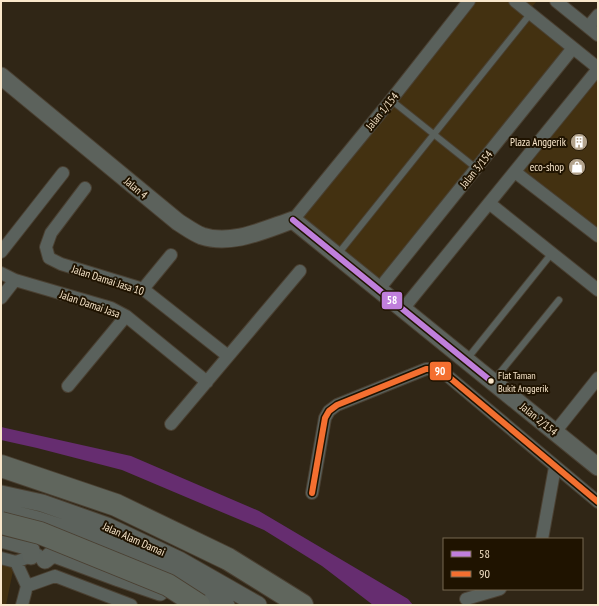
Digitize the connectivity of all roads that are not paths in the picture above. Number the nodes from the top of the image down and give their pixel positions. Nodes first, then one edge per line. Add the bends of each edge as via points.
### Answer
1 (469, 1) edge
2 (515, 1) edge
3 (556, 1) edge
4 (531, 13) junction
5 (598, 15) edge
6 (588, 27) junction
7 (598, 35) edge
8 (573, 48) junction
9 (598, 69) edge
10 (1, 76) edge
11 (391, 100) junction
12 (433, 134) junction
13 (476, 168) junction
14 (515, 172) junction
15 (63, 174) dead end
16 (84, 188) dead end
17 (489, 203) junction
18 (293, 220) junction
19 (598, 236) edge
20 (1, 252) edge
21 (552, 253) junction
22 (171, 255) dead end
23 (337, 255) junction
24 (300, 270) dead end
25 (1, 273) edge
26 (15, 280) junction
27 (143, 289) junction
28 (379, 289) junction
29 (598, 290) edge
30 (1, 298) edge
31 (559, 300) dead end
32 (403, 309) junction
33 (126, 316) junction
34 (228, 356) junction
35 (466, 360) junction
36 (598, 378) edge
37 (207, 382) junction
38 (493, 382) junction
39 (68, 386) dead end
40 (171, 424) dead end
41 (555, 432) junction
42 (1, 466) edge
43 (556, 466) junction
44 (598, 467) edge
45 (312, 493) dead end
46 (1, 494) edge
47 (598, 502) edge
48 (1, 511) edge
49 (1, 523) edge
50 (1, 538) edge
51 (542, 538) edge
52 (1, 558) edge
53 (31, 559) junction
54 (55, 576) junction
55 (27, 586) junction
56 (497, 590) edge
57 (205, 600) edge
58 (466, 600) dead end
59 (22, 605) edge
60 (131, 605) edge
61 (226, 605) edge
62 (258, 605) edge
63 (302, 605) edge

1 - 11 street, Jalan 1/154
2 - 4 street
3 - 6 street
4 - 8 street
4 - 12 lane
5 - 6 street
6 - 7 street
8 - 9 street
8 - 13 street, Jalan 3/154
9 - 14 street
10 - 18 street, Jalan 4 via 178,222 203,236 229,239
11 - 12 lane
11 - 18 street, Jalan 1/154
12 - 13 lane
12 - 23 lane
13 - 28 street, Jalan 3/154
14 - 17 street
14 - 19 street
15 - 20 street
16 - 27 street, Jalan Damai Jasa 10 via 51,233 46,247 49,258
17 - 21 street
17 - 32 street
18 - 23 street, Jalan 2/154
21 - 29 street
21 - 35 lane
22 - 27 street
23 - 28 street, Jalan 2/154
24 - 34 street
25 - 26 street, Jalan Damai Jasa
26 - 30 street
26 - 33 street, Jalan Damai Jasa via 111,308
27 - 34 street, Jalan Damai Jasa 10
28 - 32 street, Jalan 2/154
31 - 38 lane
32 - 35 street, Jalan 2/154
33 - 37 street, Jalan Damai Jasa
33 - 39 street
34 - 37 street
35 - 38 street, Jalan 2/154
36 - 41 street
37 - 40 street
38 - 41 street, Jalan 2/154
41 - 44 street, Jalan 2/154
42 - 63 highway via 116,504 228,559
43 - 45 street via 443,372 426,369 337,405 329,411 325,418
43 - 47 street
43 - 51 street
46 - 62 street, Jalan Alam Damai via 42,503 107,526 179,560
48 - 57 street, Jalan Alam Damai via 98,540 178,577
49 - 57 highway, bridge via 40,533
50 - 53 street via 26,546 31,550
52 - 53 street
53 - 54 street
53 - 55 street
53 - 57 street via 57,555 179,598
54 - 55 street
54 - 60 street
55 - 59 street
56 - 58 street
57 - 61 street, Jalan Alam Damai

